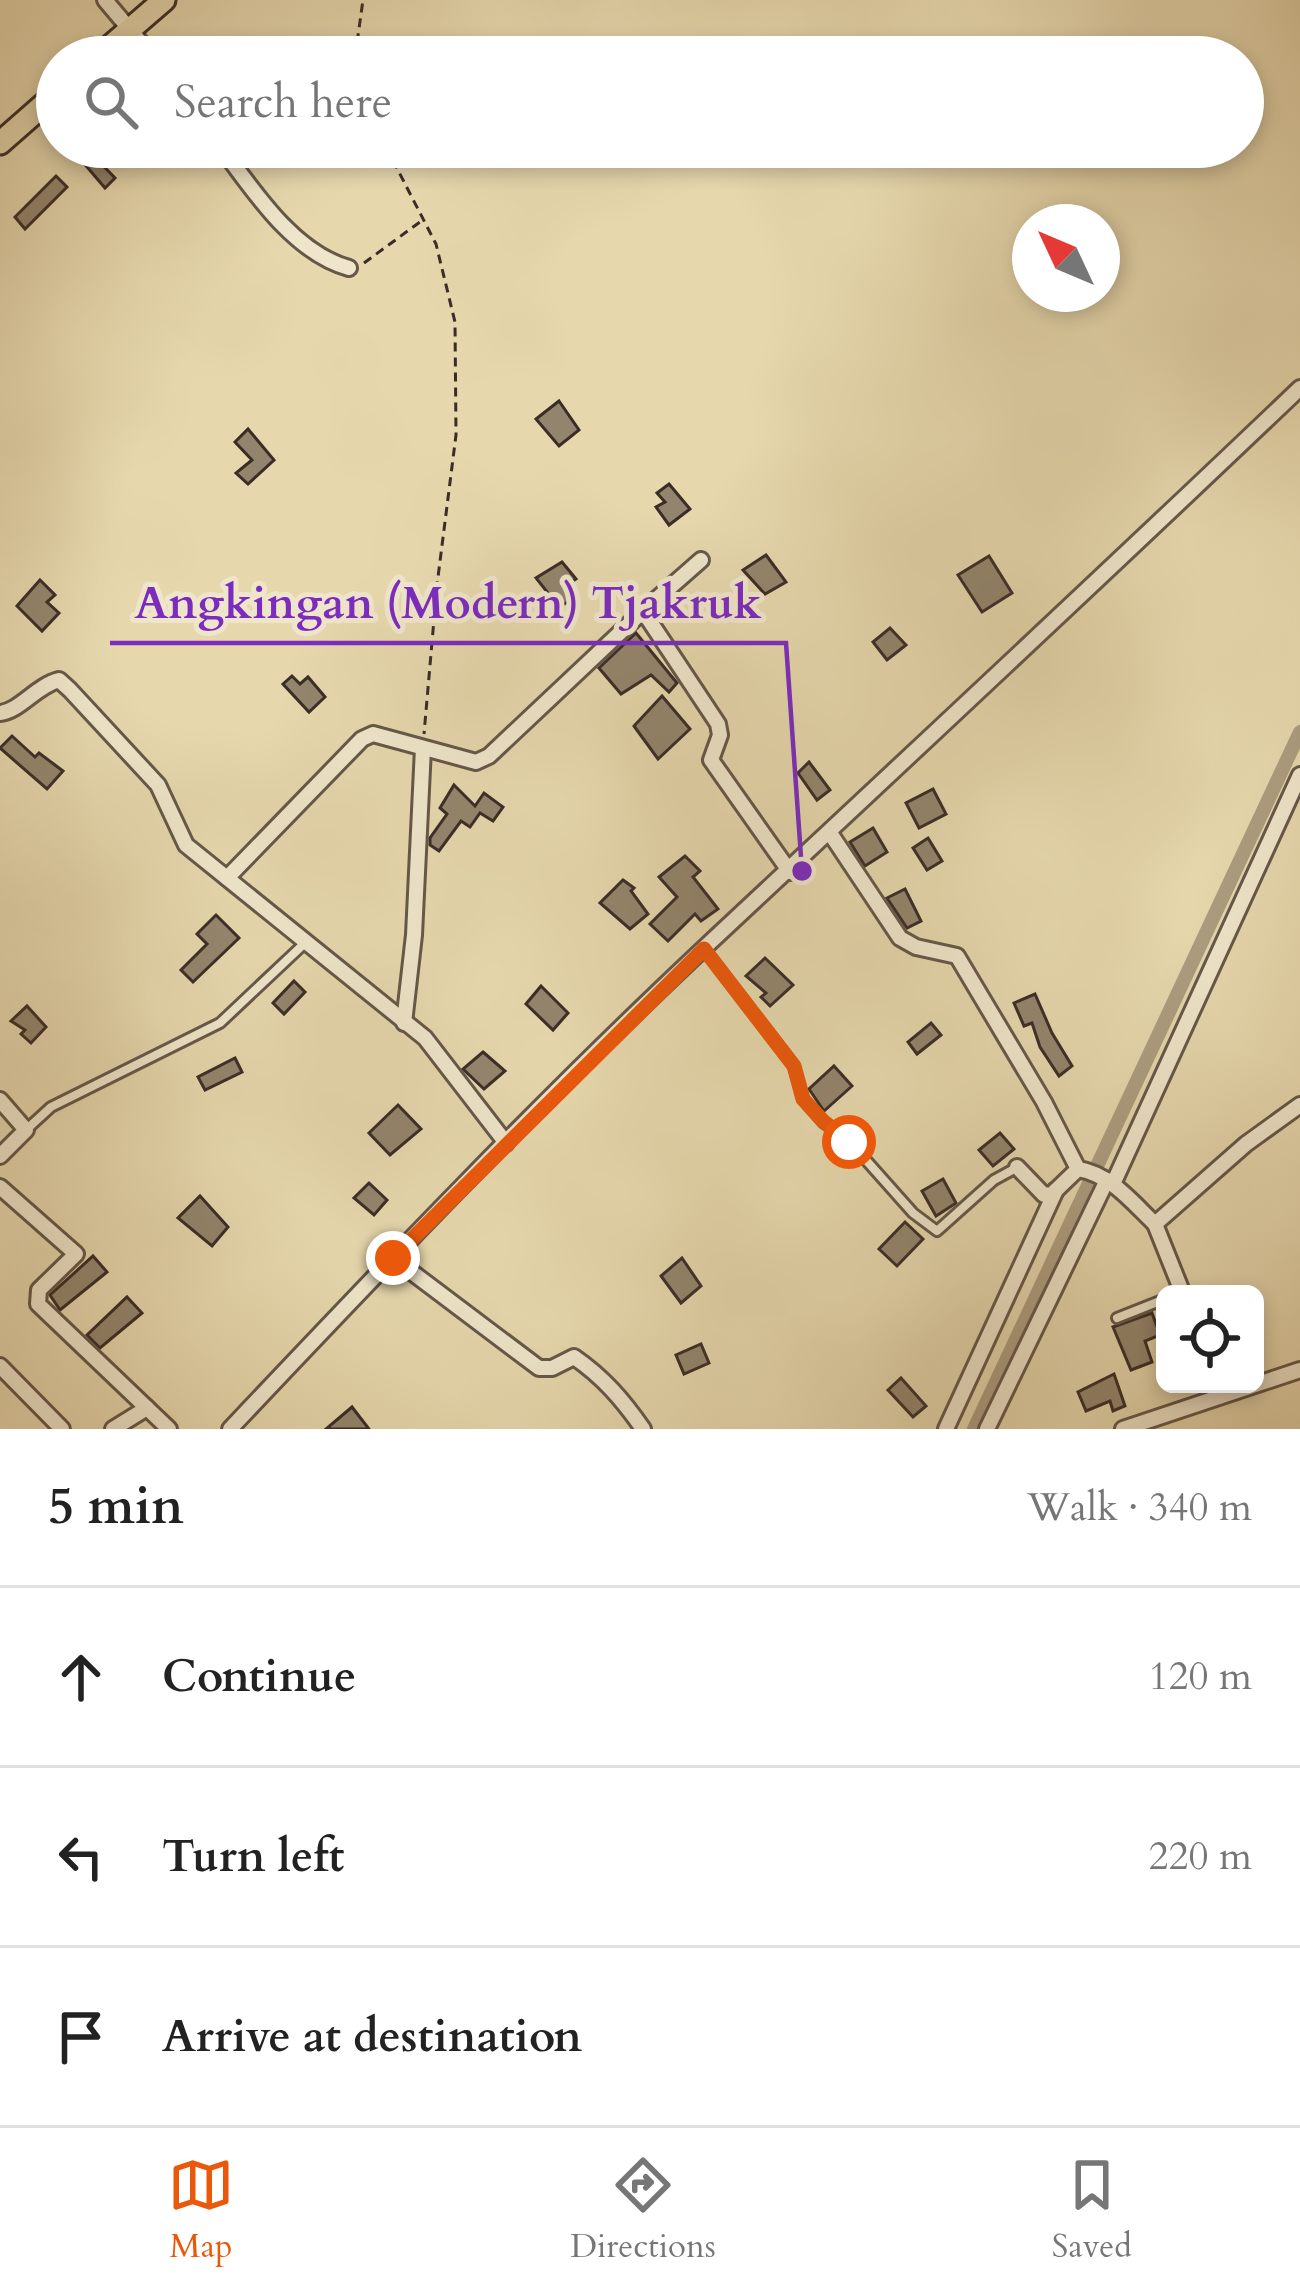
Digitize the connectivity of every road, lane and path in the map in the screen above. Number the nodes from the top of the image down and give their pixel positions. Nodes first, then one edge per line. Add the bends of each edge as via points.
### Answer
1 (106, 0) edge
2 (164, 0) edge
3 (363, 0) edge
4 (132, 28) junction
5 (123, 36) edge
6 (138, 36) edge
7 (358, 36) edge
8 (36, 111) edge
9 (0, 143) edge
10 (238, 168) edge
11 (398, 168) edge
12 (426, 218) junction
13 (349, 268) joint
14 (1300, 388) edge
15 (701, 560) dead end
16 (643, 611) junction
17 (1, 715) edge
18 (423, 748) junction
19 (1300, 776) edge
20 (830, 833) junction
21 (790, 872) junction
22 (227, 878) junction
23 (307, 941) junction
24 (704, 949) junction
25 (404, 1023) junction
26 (0, 1100) edge
27 (1300, 1106) edge
28 (26, 1130) junction
29 (506, 1143) junction
30 (0, 1156) edge
31 (1017, 1167) joint
32 (1081, 1168) junction
33 (1108, 1180) junction
34 (0, 1186) edge
35 (1056, 1190) junction
36 (1155, 1224) junction
37 (393, 1258) junction
38 (1177, 1285) edge
39 (1156, 1302) edge
40 (1118, 1318) dead end
41 (0, 1366) edge
42 (1300, 1370) edge
43 (1264, 1380) edge
44 (1217, 1393) edge
45 (146, 1408) junction
46 (641, 1428) edge
47 (62, 1429) edge
48 (113, 1429) edge
49 (169, 1429) edge
50 (230, 1429) edge
51 (946, 1429) edge
52 (987, 1429) edge
53 (1123, 1429) edge

1 - 4 street
2 - 4 main road
3 - 7 path
4 - 5 main road
4 - 6 street
8 - 9 main road
10 - 13 street via 308,247
11 - 12 path
12 - 13 path
12 - 18 path via 454,322 456,435
14 - 20 street
15 - 16 street
16 - 18 street via 489,755 476,762
16 - 21 street via 718,724 711,760 722,780
17 - 22 street via 59,680 150,774 186,845
18 - 22 street via 373,734 362,740
18 - 25 street
19 - 33 street
20 - 21 street
20 - 32 street via 900,938 957,956
21 - 24 street
22 - 23 street
23 - 25 street
23 - 28 lane via 220,1023 51,1106
24 - 29 street
24 - 31 lane via 794,1066 803,1099 937,1231
25 - 29 street via 425,1038
26 - 28 street
27 - 36 street
28 - 30 street
29 - 37 street
31 - 35 street via 1039,1193
32 - 33 street
32 - 35 street
33 - 36 street
33 - 52 street
34 - 45 street via 76,1254 39,1290 38,1304
35 - 51 street
36 - 38 street
37 - 46 street via 539,1368 574,1358 592,1370
37 - 50 street
39 - 40 lane
41 - 47 street
42 - 43 street
44 - 53 street
45 - 48 street
45 - 49 street

